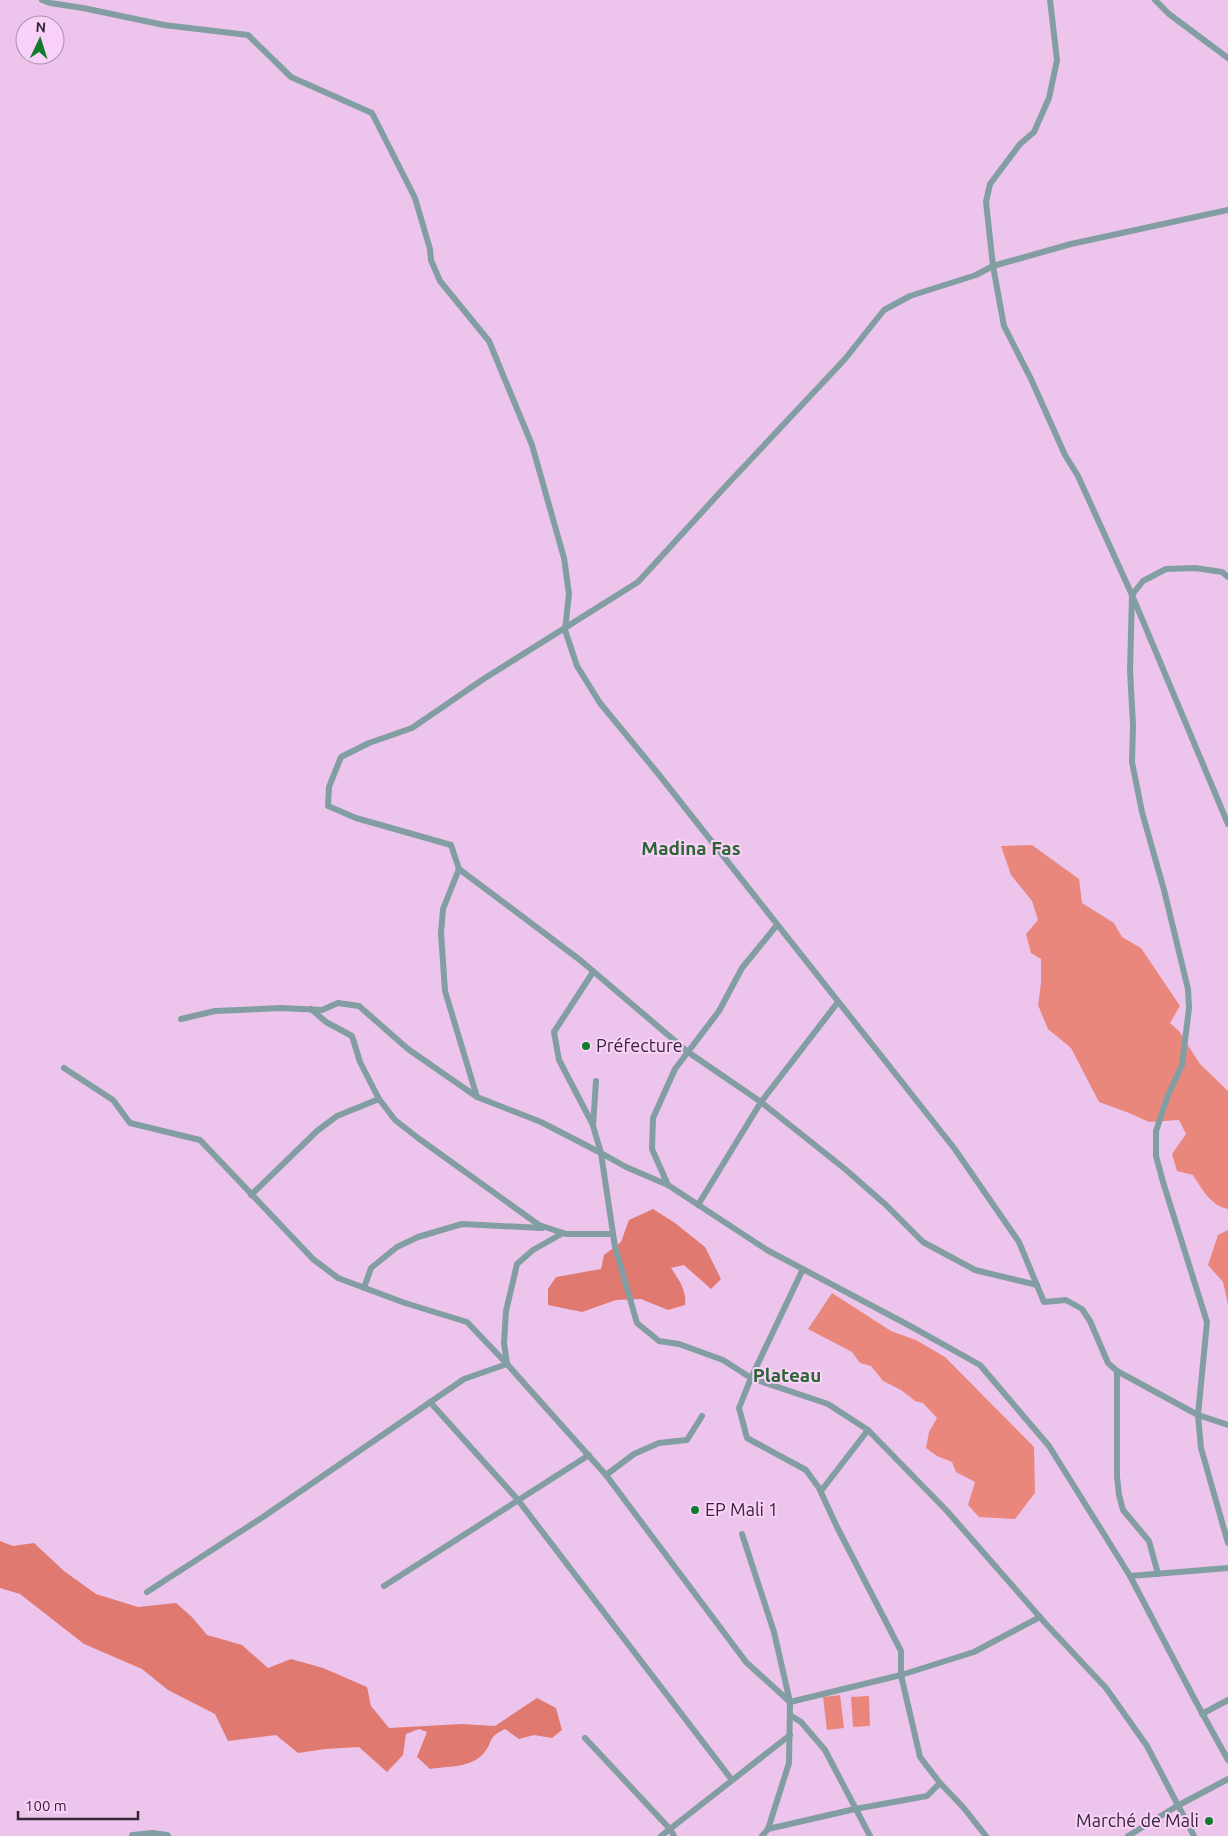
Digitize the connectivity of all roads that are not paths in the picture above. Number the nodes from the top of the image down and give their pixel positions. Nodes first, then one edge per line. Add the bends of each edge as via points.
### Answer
1 (42, 0) edge
2 (1050, 0) edge
3 (1154, 0) edge
4 (1228, 58) edge
5 (1228, 210) edge
6 (993, 266) junction
7 (1228, 577) edge
8 (1132, 595) junction
9 (565, 630) junction
10 (1228, 824) edge
11 (459, 869) junction
12 (777, 925) junction
13 (593, 972) junction
14 (838, 1002) junction
15 (310, 1009) junction
16 (181, 1019) dead end
17 (688, 1052) junction
18 (64, 1068) dead end
19 (596, 1081) dead end
20 (477, 1096) junction
21 (379, 1099) junction
22 (760, 1102) junction
23 (593, 1126) junction
24 (601, 1152) junction
25 (668, 1185) junction
26 (251, 1195) junction
27 (698, 1205) junction
28 (548, 1228) junction
29 (563, 1233) junction
30 (613, 1234) junction
31 (803, 1269) junction
32 (1037, 1285) junction
33 (364, 1288) junction
34 (507, 1364) junction
35 (1118, 1371) junction
36 (751, 1378) junction
37 (430, 1402) junction
38 (1198, 1415) junction
39 (702, 1416) dead end
40 (1228, 1425) edge
41 (868, 1430) junction
42 (589, 1455) junction
43 (606, 1475) junction
44 (821, 1491) junction
45 (518, 1500) junction
46 (742, 1534) dead end
47 (1228, 1543) edge
48 (1228, 1568) edge
49 (1158, 1574) junction
50 (1130, 1576) junction
51 (384, 1586) dead end
52 (147, 1592) dead end
53 (1040, 1618) junction
54 (901, 1675) junction
55 (1228, 1700) edge
56 (790, 1702) junction
57 (1202, 1714) junction
58 (790, 1715) junction
59 (790, 1735) junction
60 (585, 1738) dead end
61 (1228, 1760) edge
62 (1228, 1779) edge
63 (732, 1780) junction
64 (940, 1783) junction
65 (1177, 1806) junction
66 (854, 1809) junction
67 (670, 1828) junction
68 (768, 1829) junction
69 (133, 1836) edge
70 (167, 1836) edge
71 (661, 1836) edge
72 (674, 1836) edge
73 (762, 1836) edge
74 (870, 1836) edge
75 (986, 1836) edge
76 (1128, 1836) edge
77 (1194, 1836) edge

1 - 9 street via 164,25 248,35 291,77 372,113 415,198 431,260 440,281 489,341 532,445 564,558 569,594
2 - 6 street via 1057,60 1048,98 1034,132 1020,144 990,184 986,202
3 - 4 street
5 - 6 street via 1071,244
6 - 8 street via 1004,326
6 - 9 street via 976,275 910,296 884,310 845,359 638,582
7 - 8 street via 1222,572 1195,568 1166,569 1144,581
8 - 10 street
8 - 38 street via 1132,762 1188,989 1182,1065 1156,1131 1156,1156 1207,1322
9 - 11 street via 482,680 412,728 341,757 329,787 328,806 356,818 451,845
9 - 12 street via 577,666 600,702
11 - 13 street
11 - 20 street via 443,908 441,933 445,991
12 - 14 street
12 - 17 street via 742,968 719,1011
13 - 17 street
13 - 23 street via 554,1032 559,1060
14 - 22 street
14 - 32 street via 954,1148 1019,1242
15 - 16 street via 215,1011
15 - 20 street via 322,1010 338,1003 359,1006 408,1049
15 - 21 street via 352,1036 360,1062
17 - 22 street
17 - 25 street via 675,1069 653,1118 652,1149
18 - 26 street via 112,1100 130,1124 200,1140
19 - 23 street
20 - 24 street via 541,1122
21 - 26 street via 337,1116 317,1131
21 - 28 street via 395,1120 539,1225
22 - 27 street
22 - 32 street via 846,1169 923,1242 976,1270
23 - 24 street
24 - 25 street via 626,1168
24 - 30 street
25 - 27 street
26 - 33 street via 313,1259 338,1278
27 - 31 street via 767,1250
28 - 29 street
28 - 33 street via 462,1224 418,1237 397,1247 371,1268
29 - 30 street
29 - 34 street via 533,1250 517,1264 506,1311 504,1343
30 - 36 street via 638,1323 660,1341 679,1344 723,1360
31 - 36 street
31 - 50 street via 980,1365 1048,1446
32 - 35 street via 1044,1302 1066,1300 1082,1308 1108,1363
33 - 34 street via 467,1322
34 - 37 street via 464,1379
34 - 42 street
35 - 38 street
35 - 49 street via 1119,1495 1123,1510 1149,1541
36 - 41 street via 828,1404
36 - 44 street via 740,1408 747,1438 806,1470
37 - 45 street
37 - 52 street
38 - 40 street
38 - 47 street via 1201,1448
39 - 43 street via 688,1440 659,1443 634,1454
41 - 44 street
41 - 53 street via 947,1511
42 - 43 street
42 - 45 street
43 - 56 street via 746,1662
44 - 54 street via 901,1651
45 - 51 street
45 - 63 street
46 - 56 street via 774,1632
48 - 49 street
49 - 50 street
50 - 57 street
53 - 54 street via 974,1652
53 - 65 street via 1106,1688 1146,1746
54 - 56 street
54 - 64 street via 920,1757
55 - 57 street
56 - 58 street
57 - 61 street
58 - 59 street
58 - 66 street via 801,1722 825,1750
59 - 63 street
59 - 68 street via 788,1763
60 - 67 street
62 - 65 street
63 - 67 street
64 - 66 street via 927,1796
64 - 75 street
65 - 76 street
65 - 77 street
66 - 68 street
66 - 74 street
67 - 71 street
67 - 72 street
68 - 73 street
69 - 70 street

